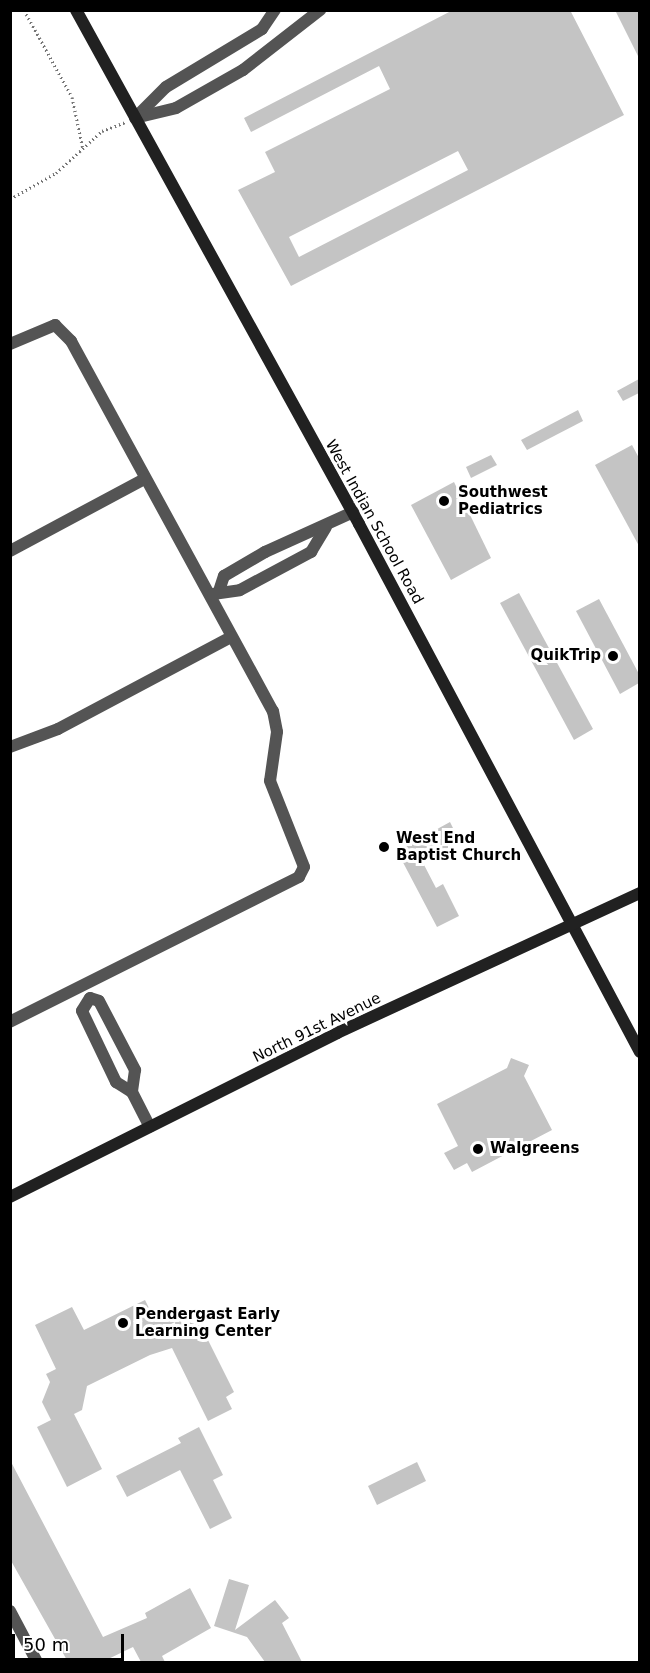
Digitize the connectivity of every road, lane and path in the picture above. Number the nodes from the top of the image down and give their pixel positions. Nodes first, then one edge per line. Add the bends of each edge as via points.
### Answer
1 (24, 10) edge
2 (76, 10) edge
3 (275, 10) edge
4 (320, 10) edge
5 (135, 118) junction
6 (83, 149) junction
7 (10, 199) edge
8 (10, 344) edge
9 (144, 479) junction
10 (353, 512) junction
11 (326, 527) junction
12 (10, 551) edge
13 (265, 552) junction
14 (276, 570) junction
15 (214, 594) junction
16 (231, 637) junction
17 (10, 747) edge
18 (639, 893) edge
19 (572, 923) junction
20 (83, 983) junction
21 (90, 998) junction
22 (10, 1022) edge
23 (639, 1052) edge
24 (132, 1092) junction
25 (150, 1127) junction
26 (10, 1197) edge
27 (10, 1611) edge
28 (37, 1662) edge

1 - 6 path via 72,97
2 - 5 main road, West Indian School Road
3 - 5 street via 262,29 166,87
4 - 5 street via 243,70 176,108
5 - 6 path via 102,131
5 - 10 main road, West Indian School Road
6 - 7 path via 56,173
8 - 9 street via 42,326 64,330
9 - 12 street
9 - 15 street
10 - 11 street
10 - 19 main road, West Indian School Road
11 - 13 street via 298,533
11 - 14 street via 311,552
13 - 14 street
13 - 15 street via 224,576
14 - 15 street via 240,590
15 - 16 street
16 - 17 street via 58,729
16 - 20 street via 273,711 277,732 270,781 304,867 298,877
18 - 19 main road, North 91st Avenue
19 - 23 main road, West Indian School Road
19 - 25 main road, North 91st Avenue
20 - 21 street
20 - 22 street
21 - 24 street via 99,1001 135,1070
21 - 24 street via 82,1011 116,1082
24 - 25 street
25 - 26 main road, North 91st Avenue
27 - 28 street

